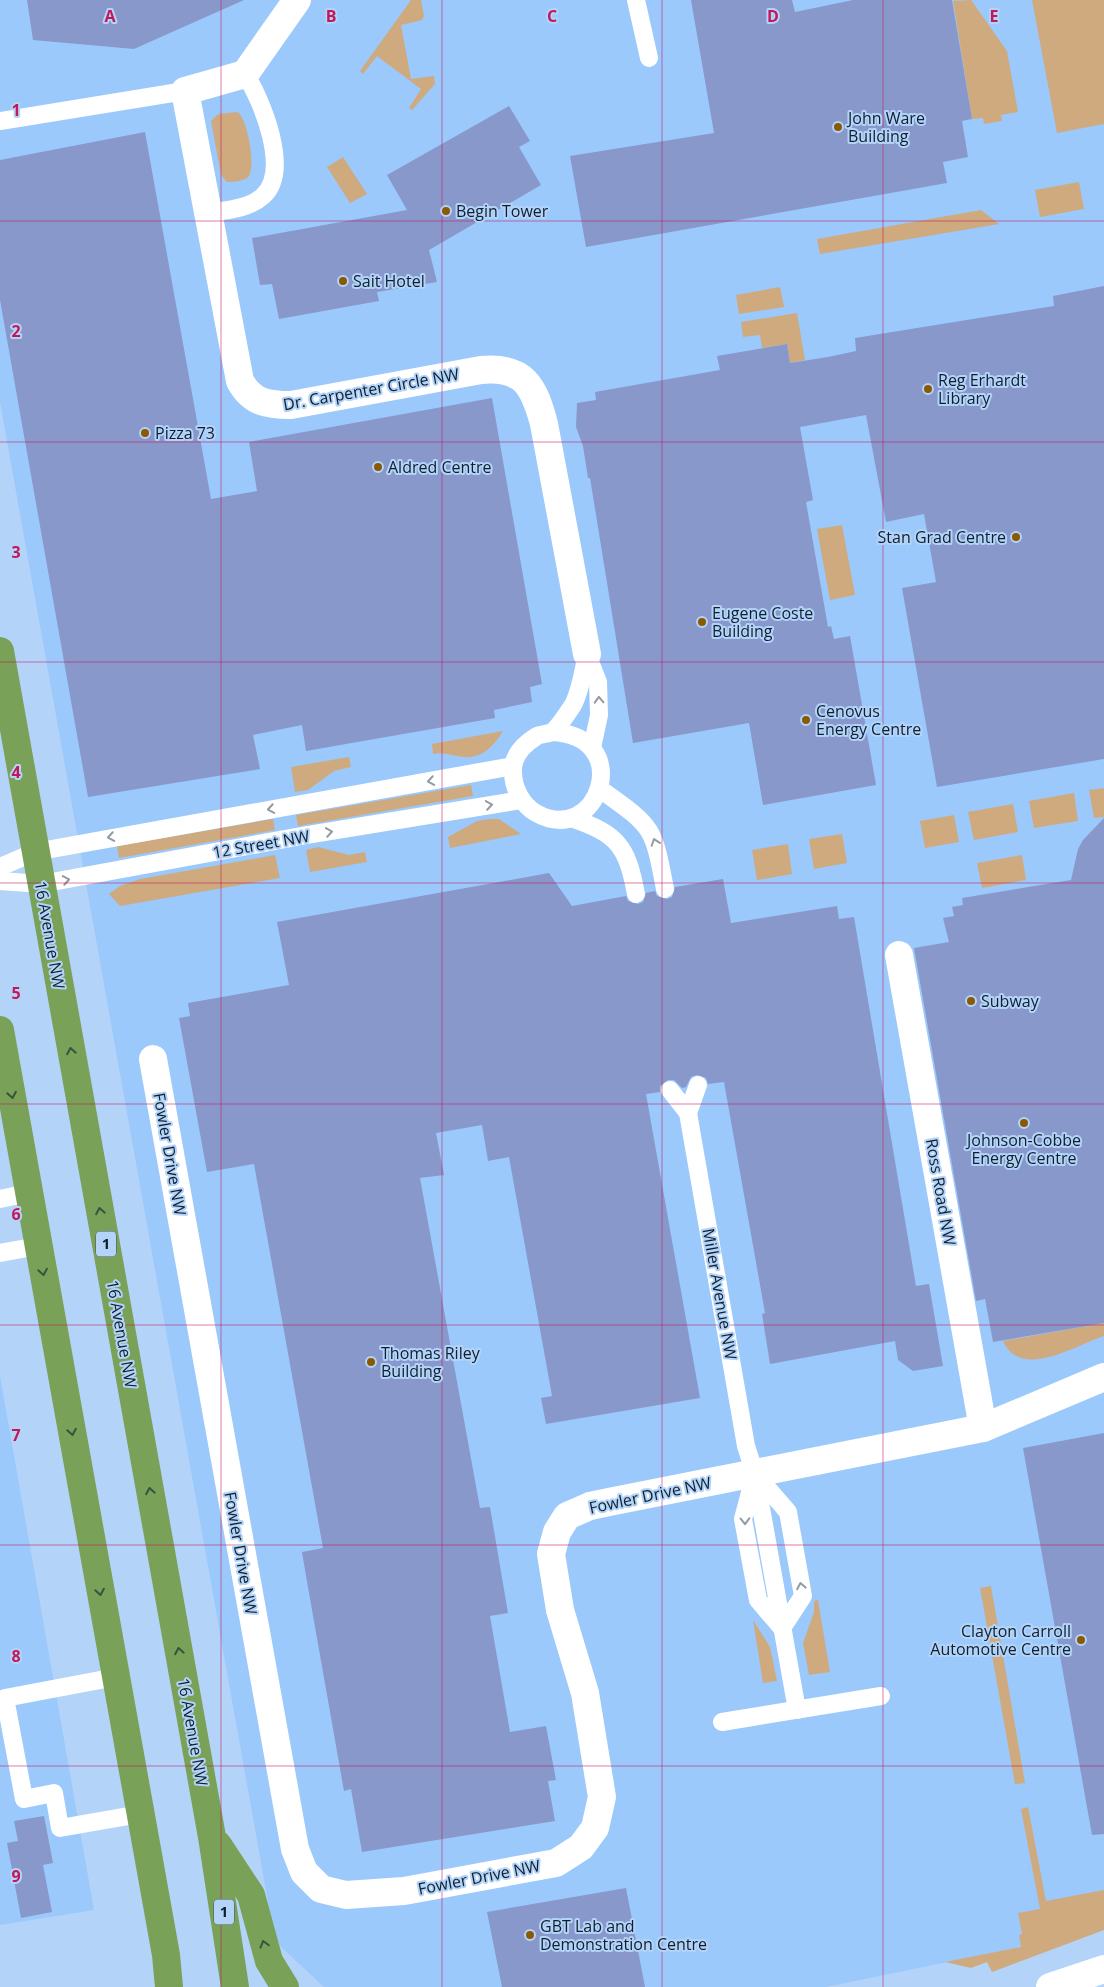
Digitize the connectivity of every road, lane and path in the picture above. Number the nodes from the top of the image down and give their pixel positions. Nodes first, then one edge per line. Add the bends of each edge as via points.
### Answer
1 (297, 0) edge
2 (636, 0) edge
3 (649, 58) dead end
4 (245, 74) junction
5 (185, 91) junction
6 (0, 121) edge
7 (208, 213) junction
8 (0, 651) edge
9 (587, 654) junction
10 (552, 732) junction
11 (592, 748) junction
12 (513, 766) junction
13 (600, 789) junction
14 (521, 800) junction
15 (571, 818) junction
16 (35, 852) junction
17 (0, 867) edge
18 (0, 881) edge
19 (41, 884) junction
20 (665, 890) dead end
21 (636, 894) dead end
22 (900, 955) dead end
23 (0, 1030) edge
24 (153, 1059) dead end
25 (698, 1085) dead end
26 (670, 1090) dead end
27 (688, 1112) junction
28 (29, 1193) junction
29 (0, 1199) edge
30 (38, 1246) junction
31 (0, 1253) edge
32 (1104, 1377) edge
33 (983, 1428) junction
34 (755, 1474) junction
35 (782, 1628) junction
36 (116, 1677) junction
37 (881, 1696) dead end
38 (797, 1710) junction
39 (722, 1722) dead end
40 (140, 1814) junction
41 (212, 1837) junction
42 (166, 1955) junction
43 (1104, 1969) edge
44 (151, 1987) edge
45 (169, 1987) edge
46 (235, 1987) edge
47 (285, 1987) edge
48 (1050, 1987) edge

1 - 4 street
2 - 3 lane
4 - 5 street
4 - 7 lane via 264,109 276,168 272,185 251,204
5 - 6 lane
5 - 7 street, Dr. Carpenter Circle NW
7 - 9 street, Dr. Carpenter Circle NW via 236,366 245,390 255,400 269,405 291,405 498,369 522,378 534,392 544,424
8 - 16 highway, 16 Avenue NW / 1
9 - 10 lane via 572,705
11 -> 9 lane via 599,715 598,682
10 - 11 lane via 574,735
10 - 12 lane via 525,745 517,753
11 - 13 lane via 602,775
12 - 14 lane via 515,787
12 -> 16 lane, 12 Street NW
13 - 15 lane via 594,802
20 -> 13 lane via 656,842 650,829 633,812
14 - 15 lane via 543,817
19 -> 14 lane, 12 Street NW
15 - 21 lane via 593,826 619,843 631,870
16 - 17 lane, 12 Street NW
16 - 19 highway, 16 Avenue NW / 1
18 - 19 lane, 12 Street NW
41 -> 19 highway, 16 Avenue NW / 1
22 - 33 street, Ross Road NW
23 -> 28 highway
24 - 34 street, Fowler Drive NW via 295,1849 304,1872 322,1889 346,1895 404,1891 556,1862 581,1847 595,1828 602,1797 585,1693 560,1610 551,1554 557,1532 567,1516 590,1506
25 - 27 lane
26 - 27 lane, Miller Avenue NW
27 - 34 lane, Miller Avenue NW via 746,1446
28 - 29 lane
28 - 30 highway
30 - 31 lane
30 -> 36 highway
32 - 33 street, Fowler Drive NW
33 - 34 street, Fowler Drive NW
34 - 35 lane via 744,1519 746,1536 758,1600
35 -> 34 lane via 803,1596 788,1512
35 - 38 lane
36 - 40 highway
36 - 40 lane via 5,1698 24,1799 54,1793 60,1828
37 - 38 lane
38 - 39 lane
40 - 42 highway
41 - 46 highway, 16 Avenue NW / 1
47 -> 41 highway via 269,1961 250,1896
42 - 44 highway
42 - 45 highway
43 - 48 street

